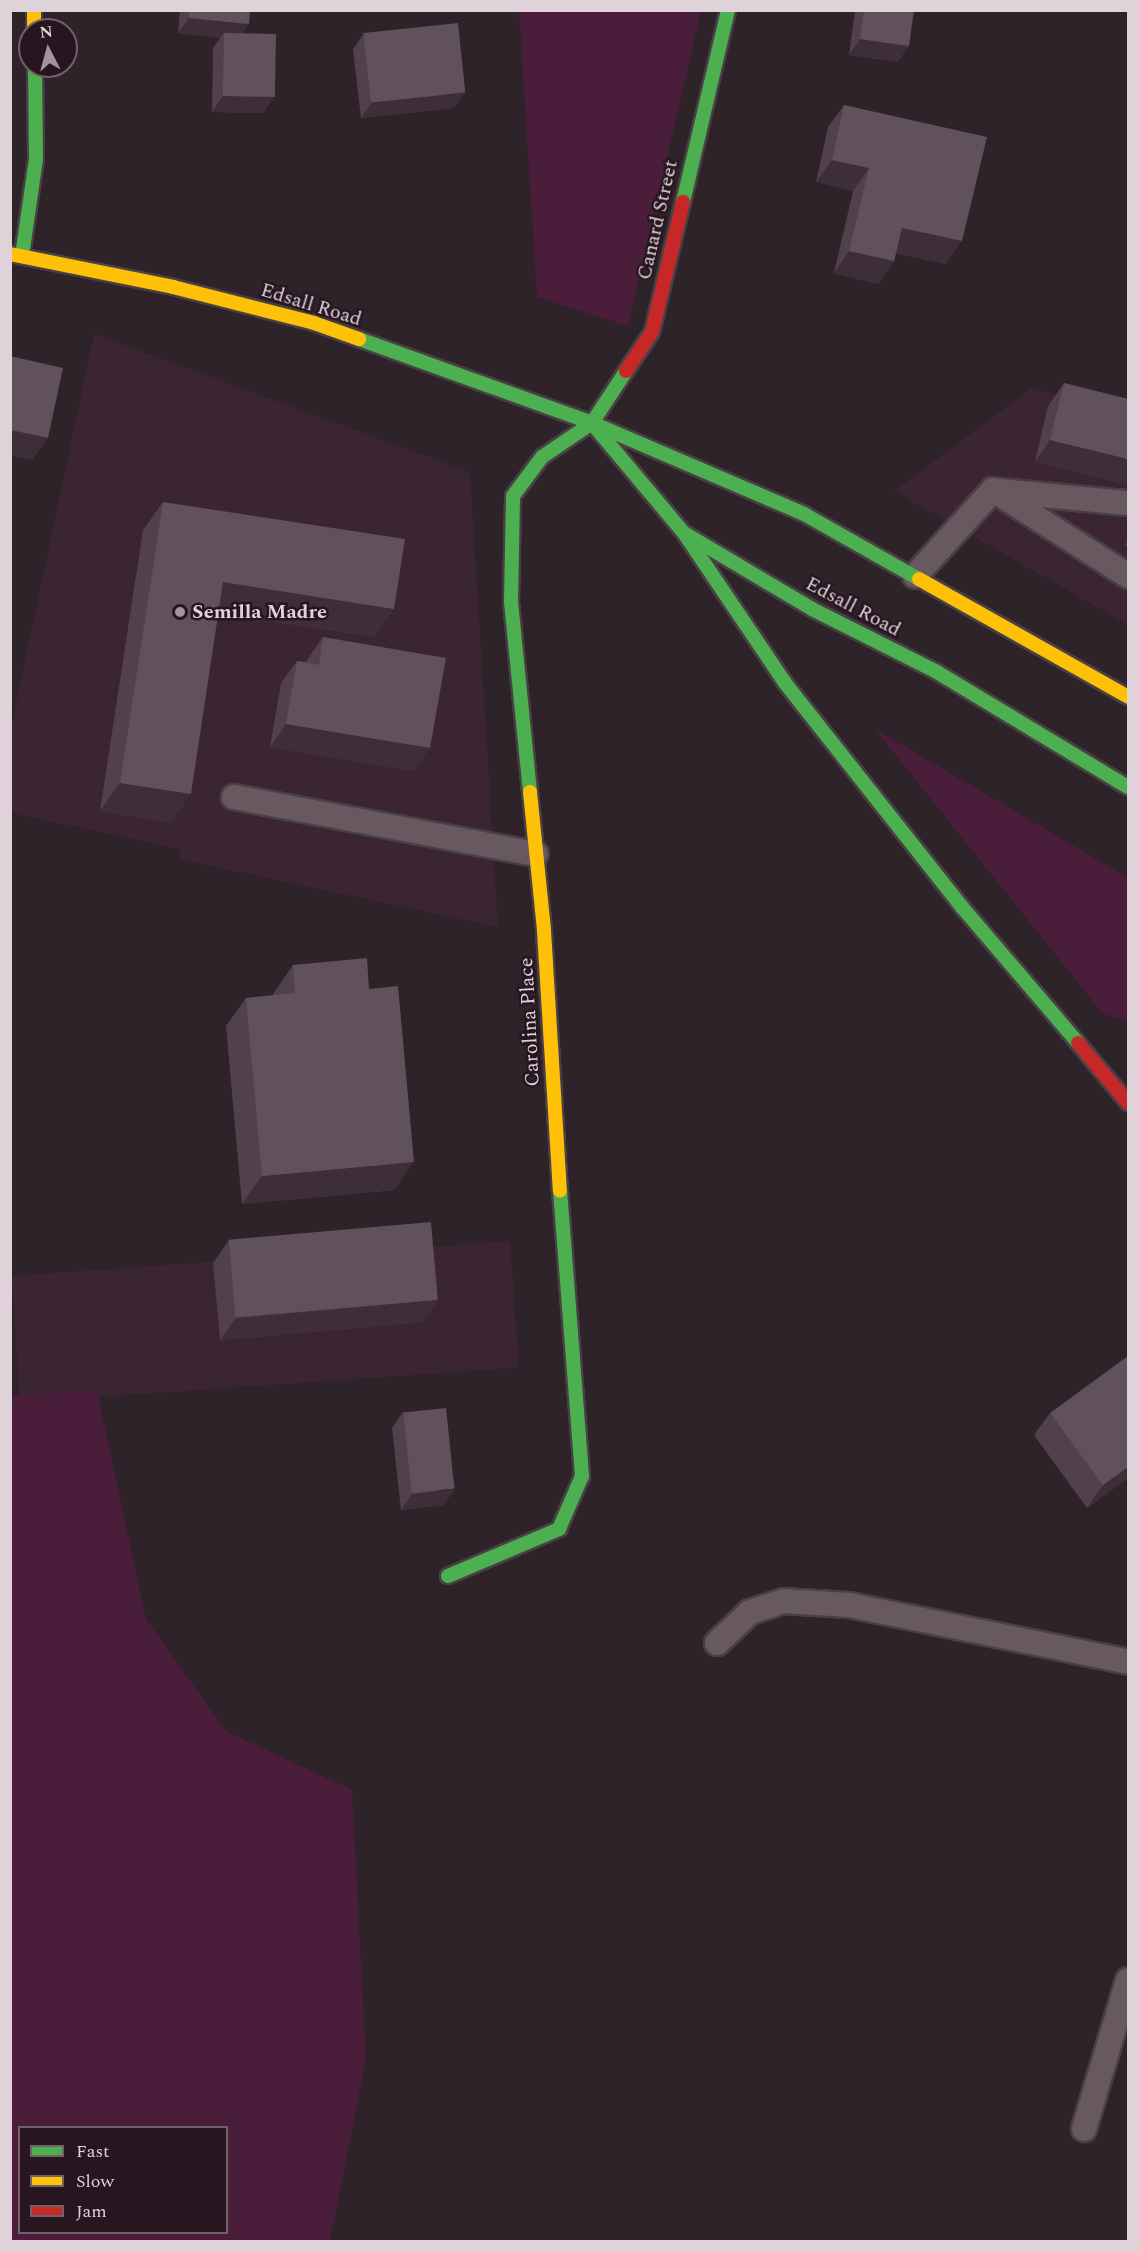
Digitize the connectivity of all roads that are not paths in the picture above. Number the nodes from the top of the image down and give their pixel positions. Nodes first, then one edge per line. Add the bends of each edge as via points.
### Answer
1 (728, 10) edge
2 (34, 78) edge
3 (16, 255) edge
4 (592, 423) junction
5 (993, 490) junction
6 (1128, 504) edge
7 (684, 533) junction
8 (915, 576) junction
9 (1128, 576) edge
10 (1128, 697) edge
11 (1128, 787) edge
12 (234, 797) dead end
13 (536, 854) junction
14 (1128, 1103) edge
15 (448, 1576) dead end
16 (717, 1643) dead end
17 (1128, 1662) edge
18 (1128, 1980) edge
19 (1084, 2129) dead end

1 - 4 main road, Canard Street via 652,332
2 - 3 main road via 36,159
3 - 4 main road, Edsall Road via 173,286 314,323
4 - 7 main road, Edsall Road
4 - 8 main road, Edsall Road via 804,514
4 - 13 main road, Carolina Place via 542,457 513,496 511,602
5 - 6 lane
5 - 8 lane
5 - 9 lane
7 - 11 main road, Edsall Road via 812,609 937,672
7 - 14 main road via 785,682 962,907
8 - 10 main road, Edsall Road
12 - 13 lane
13 - 15 main road, Carolina Place via 582,1476 560,1529
16 - 17 lane via 750,1612 783,1601 849,1605
18 - 19 lane

